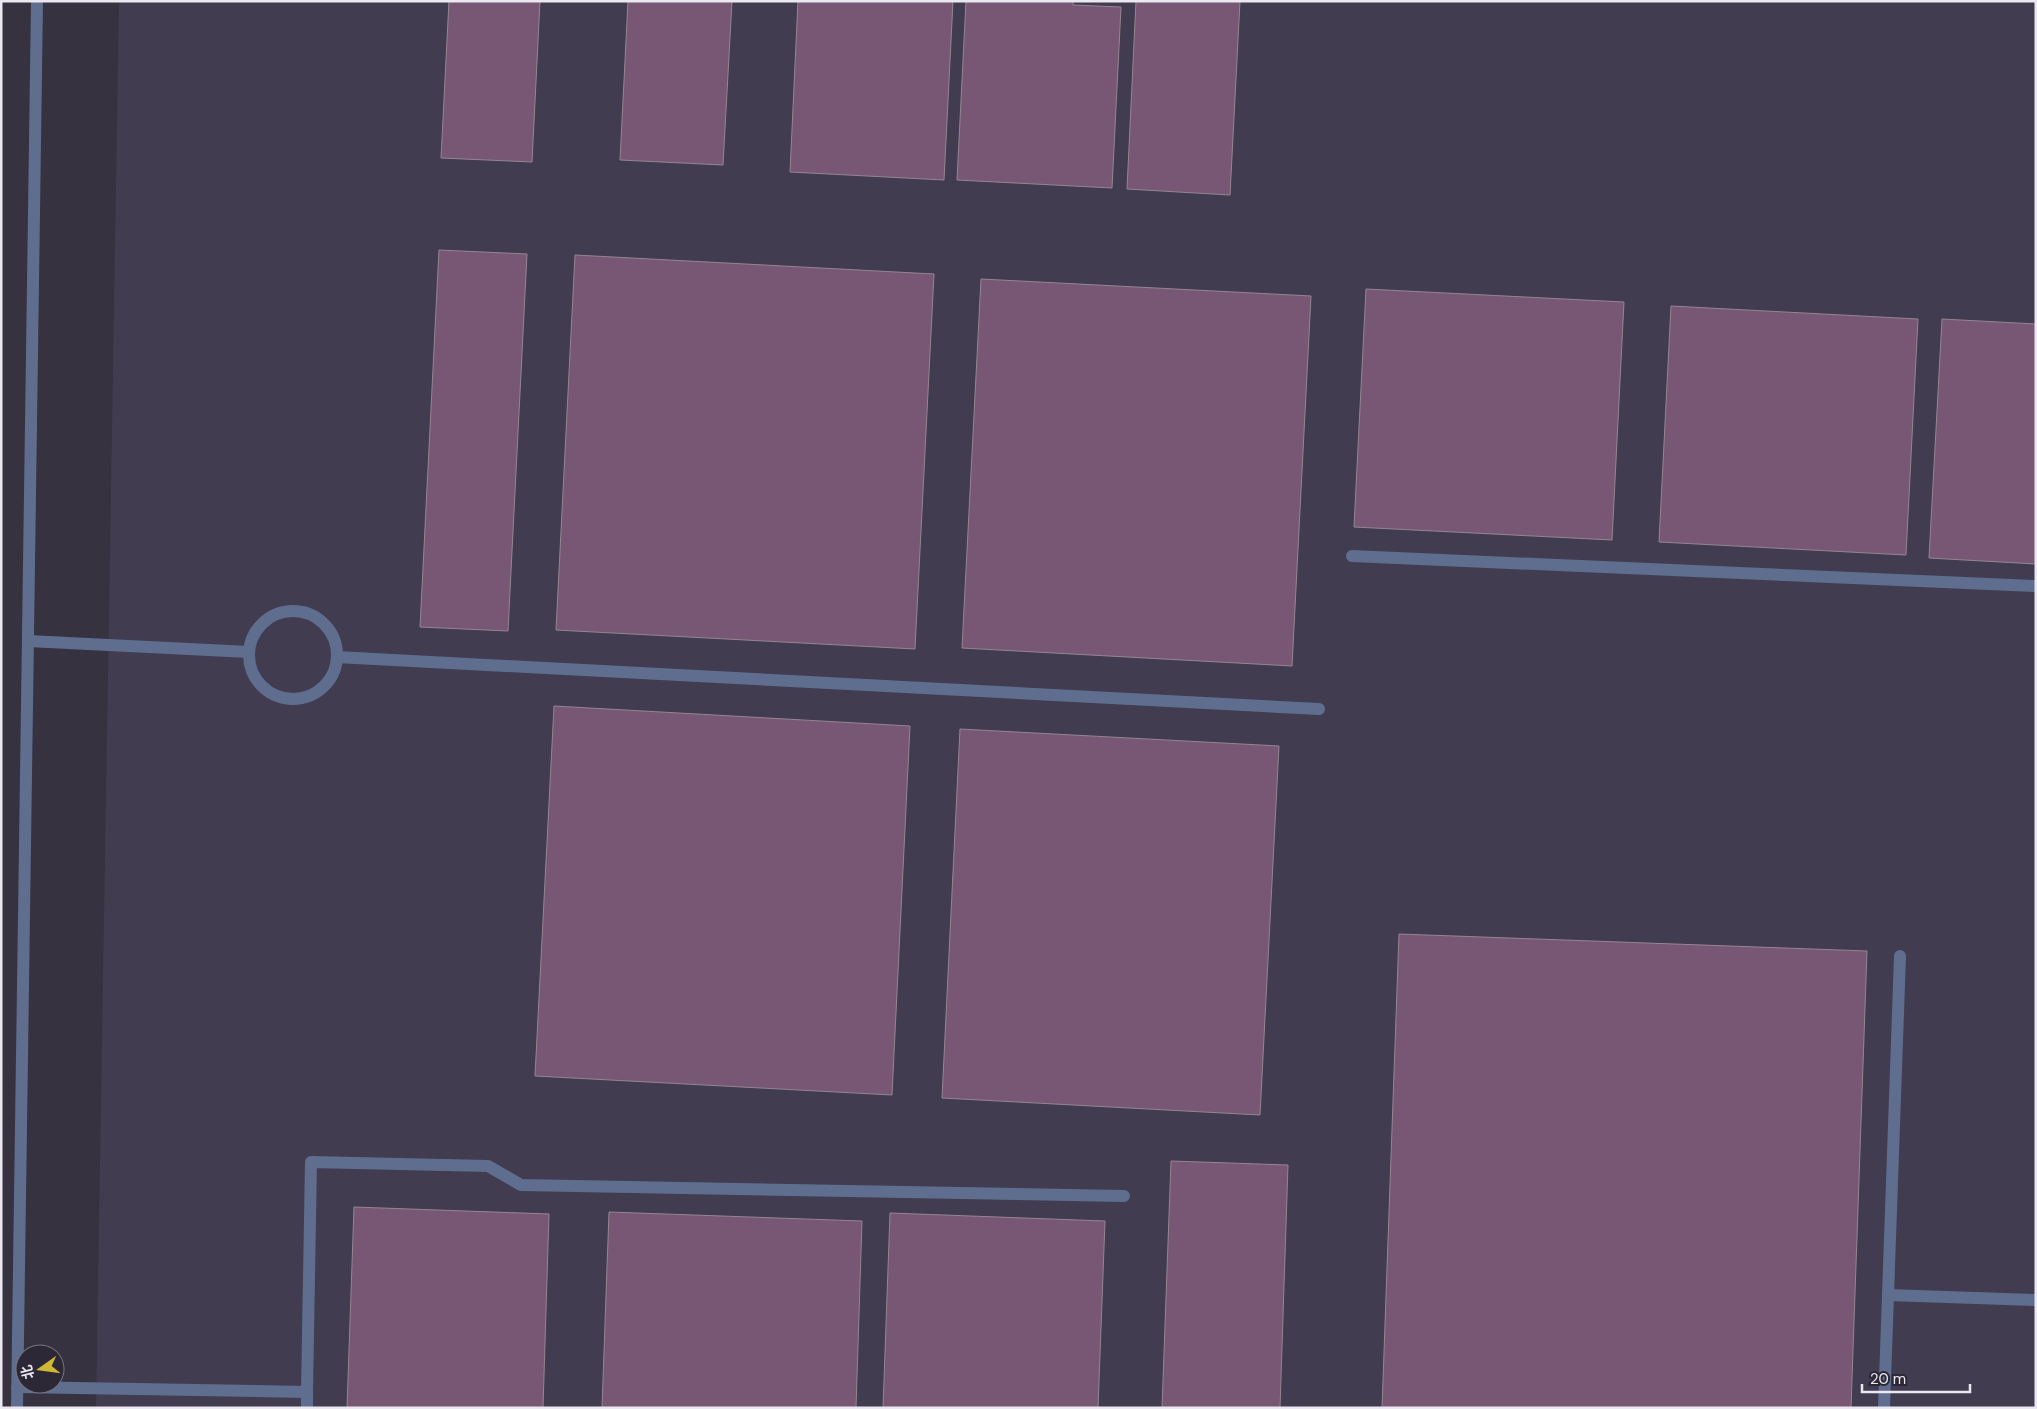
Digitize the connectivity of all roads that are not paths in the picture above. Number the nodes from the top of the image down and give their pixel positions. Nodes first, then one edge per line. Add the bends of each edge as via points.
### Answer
1 (37, 1) edge
2 (1352, 556) dead end
3 (2036, 586) edge
4 (28, 641) junction
5 (249, 652) junction
6 (336, 657) junction
7 (1318, 709) dead end
8 (1900, 956) dead end
9 (1124, 1196) dead end
10 (1888, 1295) junction
11 (2036, 1300) edge
12 (18, 1344) edge
13 (65, 1388) edge
14 (307, 1392) junction
15 (17, 1394) edge
16 (17, 1408) edge
17 (307, 1408) edge
18 (1884, 1408) edge

1 - 4 street
2 - 3 street
4 - 5 street
4 - 12 street
5 - 6 street via 253,636 261,624 274,615 289,611 304,612 318,619 329,630
5 - 6 street via 256,680 266,691 295,700 323,688 332,675
6 - 7 street
8 - 10 street
9 - 14 street via 520,1185 488,1166 311,1162
10 - 11 street
10 - 18 street
13 - 14 street
14 - 17 street
15 - 16 street

